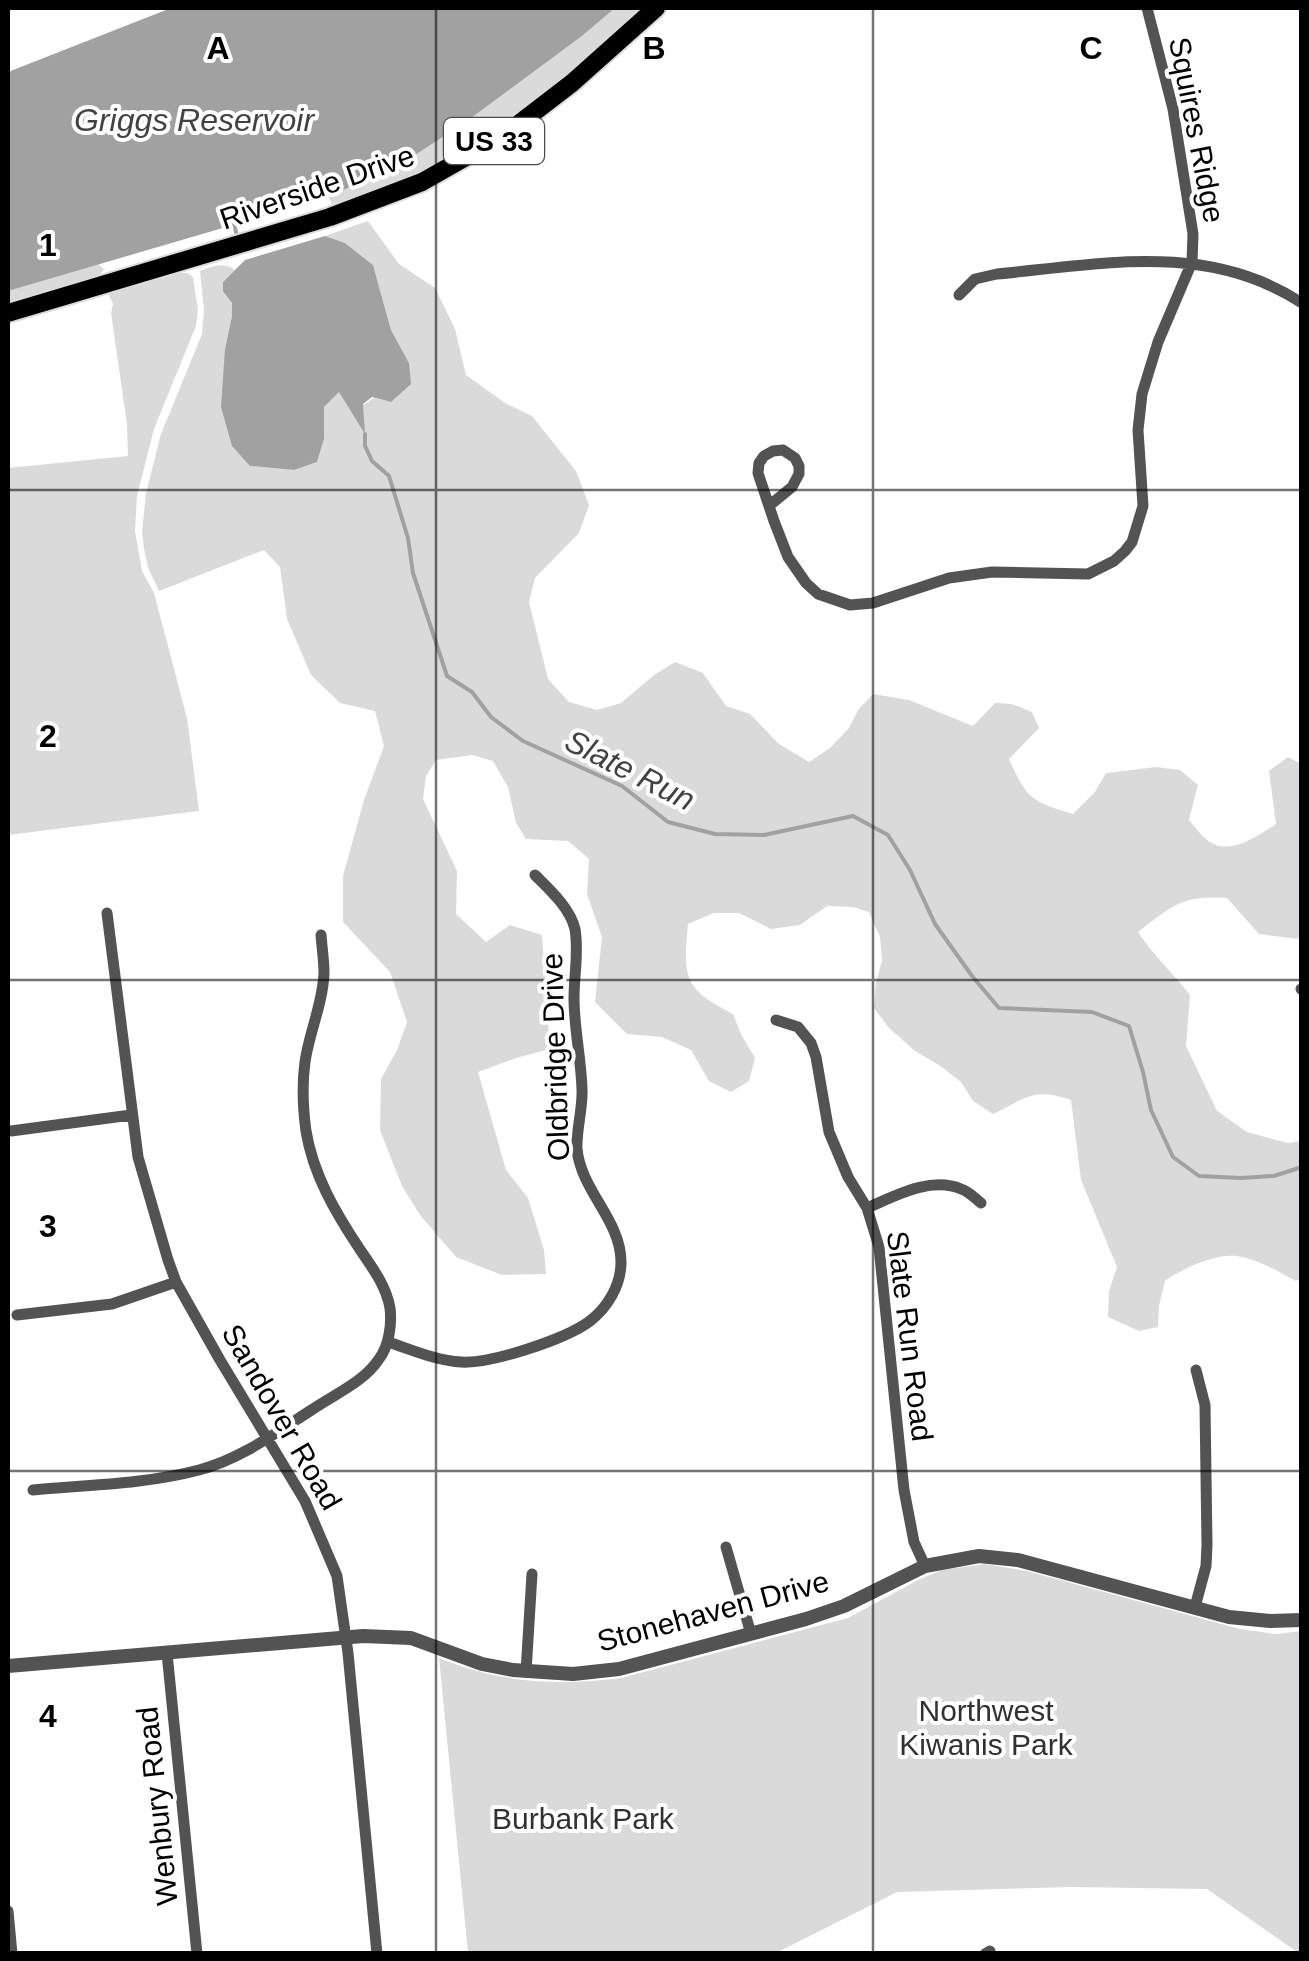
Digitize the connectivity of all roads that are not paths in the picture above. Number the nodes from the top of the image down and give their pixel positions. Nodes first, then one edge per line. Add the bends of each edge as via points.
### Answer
1 (656, 8) edge
2 (1147, 8) edge
3 (1192, 262) junction
4 (959, 296) dead end
5 (1302, 303) edge
6 (8, 313) edge
7 (770, 505) junction
8 (535, 875) dead end
9 (107, 912) dead end
10 (321, 935) dead end
11 (776, 1020) dead end
12 (132, 1115) junction
13 (11, 1131) dead end
14 (981, 1202) dead end
15 (868, 1208) junction
16 (176, 1282) junction
17 (18, 1315) dead end
18 (388, 1342) junction
19 (1196, 1370) dead end
20 (268, 1438) junction
21 (34, 1490) dead end
22 (726, 1547) dead end
23 (926, 1566) junction
24 (532, 1574) dead end
25 (1195, 1608) junction
26 (1302, 1620) edge
27 (751, 1634) junction
28 (347, 1637) junction
29 (168, 1653) junction
30 (8, 1666) edge
31 (526, 1672) junction
32 (8, 1911) edge
33 (12, 1954) edge
34 (197, 1954) edge
35 (377, 1954) edge

1 - 6 main road, Riverside Drive / US 33 via 503,136 422,182
2 - 3 street, Squires Ridge via 1172,109
3 - 4 street via 996,274 975,280
3 - 5 street via 1260,281
3 - 7 street via 1142,394 1140,520 1125,551 1102,568 1088,574 992,572 948,578 873,603 841,603 818,594 798,572
7 - 7 street via 800,474 795,458 783,450 759,463
8 - 18 street, Oldbridge Drive via 574,926 582,1092 577,1149 617,1236 618,1279 589,1322 497,1358 460,1362
9 - 12 street, Sandover Road
10 - 18 street via 324,976 305,1063 306,1132 324,1191 386,1296
11 - 15 street, Slate Run Road via 798,1027 811,1044 829,1132
12 - 13 street
12 - 16 street, Sandover Road
14 - 15 street via 939,1184
15 - 23 street, Slate Run Road via 882,1266 908,1518
16 - 17 street via 112,1304
16 - 20 street, Sandover Road
18 - 20 street via 361,1378
19 - 25 street via 1204,1405 1208,1545
20 - 21 street via 224,1461 172,1476
20 - 28 street, Sandover Road via 338,1576
22 - 27 street
23 - 25 street, Stonehaven Drive via 998,1556
23 - 27 street, Stonehaven Drive via 844,1606
24 - 31 street
25 - 26 street, Stonehaven Drive via 1228,1618
27 - 31 street, Stonehaven Drive via 619,1669
28 - 29 street, Stonehaven Drive
28 - 31 street, Stonehaven Drive via 411,1638
28 - 35 street, Sandover Road
29 - 30 street, Stonehaven Drive
29 - 34 street, Wenbury Road
32 - 33 street

